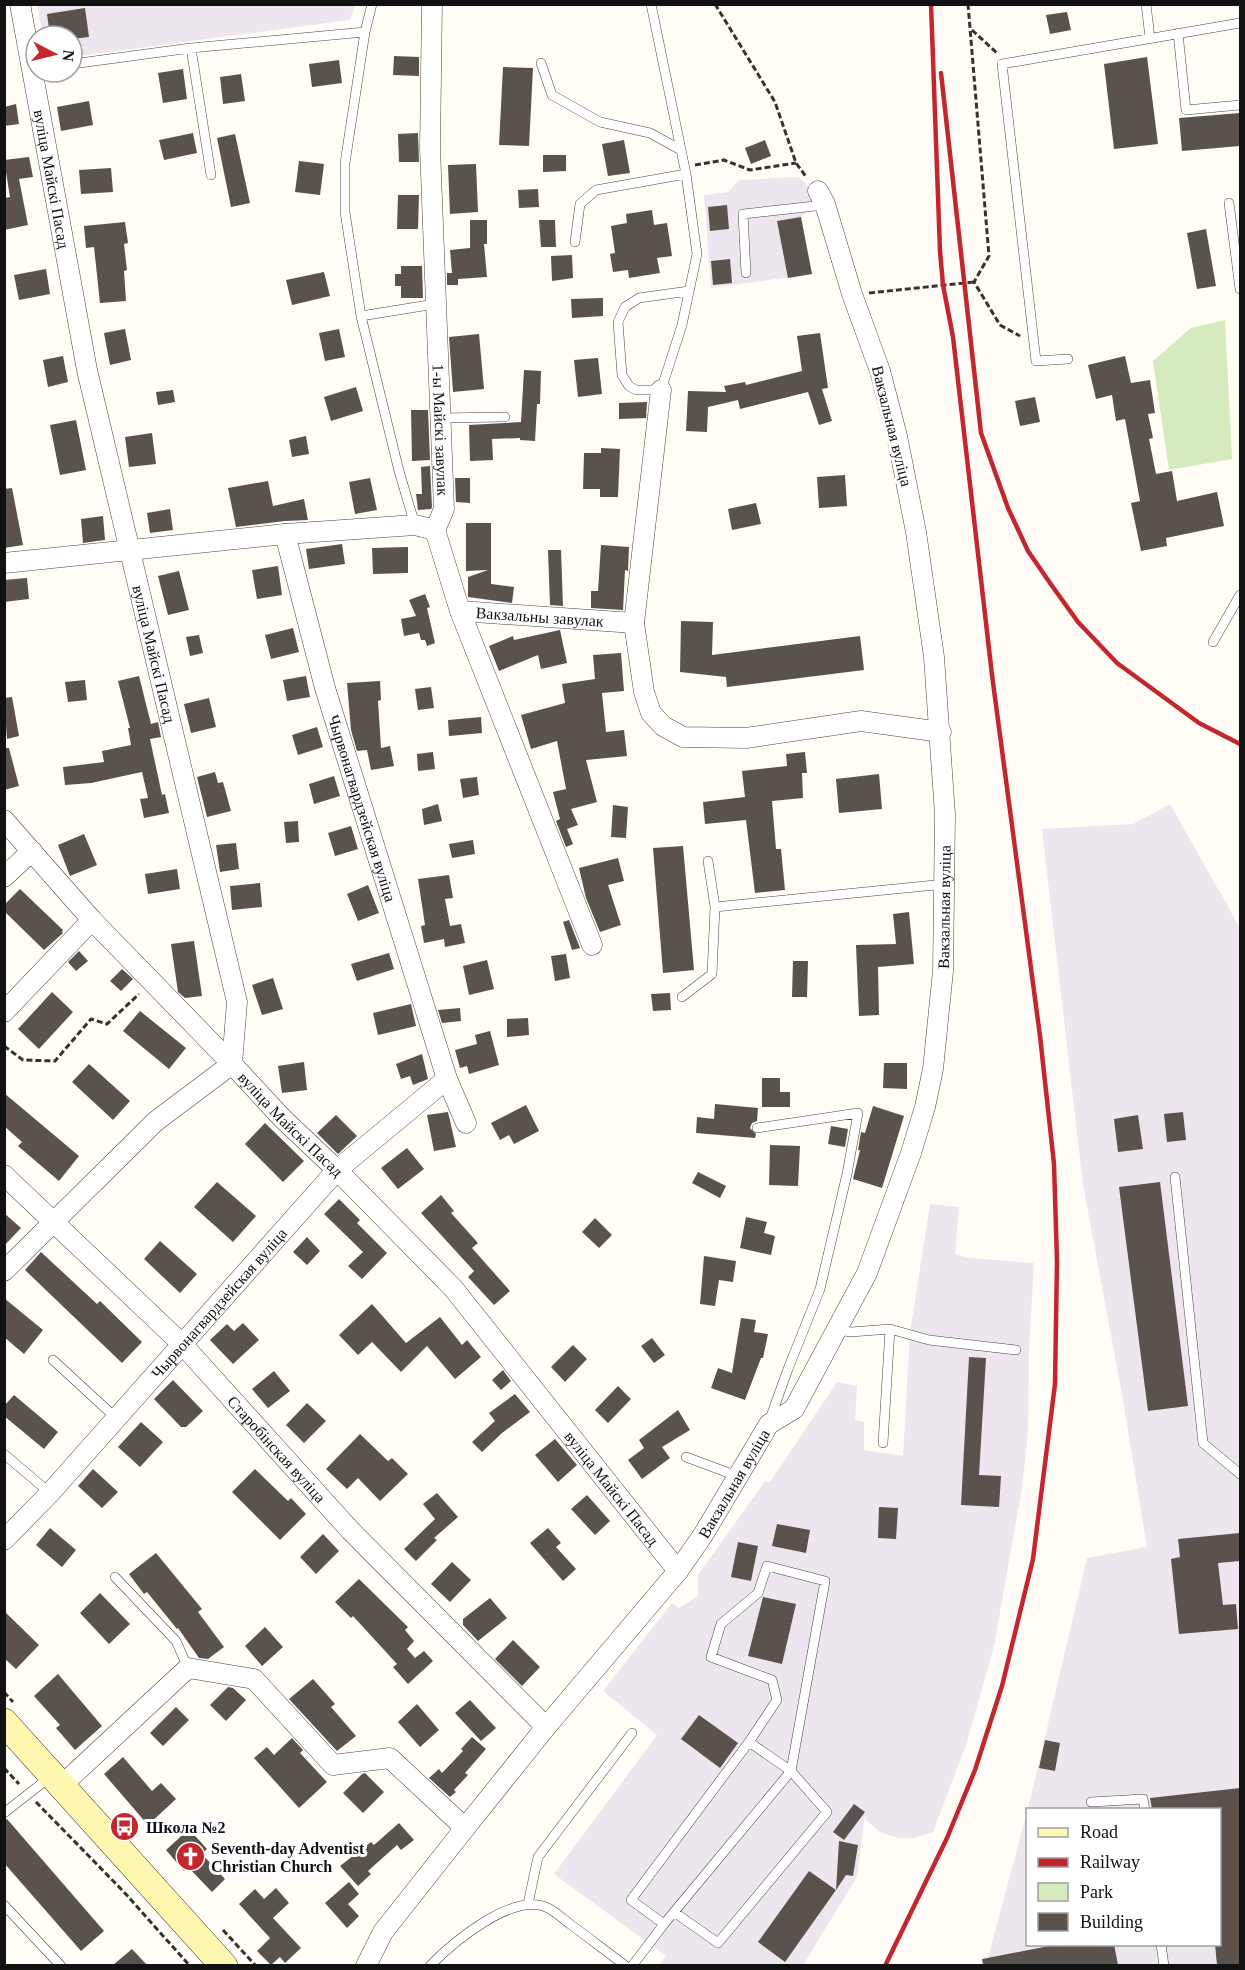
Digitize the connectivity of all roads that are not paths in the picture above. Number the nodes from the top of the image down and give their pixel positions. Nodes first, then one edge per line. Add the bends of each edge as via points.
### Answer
1 (20, 4) edge
2 (372, 4) edge
3 (432, 4) edge
4 (651, 4) edge
5 (1146, 4) edge
6 (1240, 23) edge
7 (24, 24) edge
8 (364, 32) junction
9 (1178, 33) junction
10 (1150, 38) junction
11 (191, 48) junction
12 (84, 62) edge
13 (541, 63) dead end
14 (36, 84) edge
15 (1240, 105) edge
16 (681, 150) junction
17 (685, 171) junction
18 (211, 175) dead end
19 (822, 197) joint
20 (1228, 203) dead end
21 (575, 242) dead end
22 (746, 273) dead end
23 (1240, 289) edge
24 (689, 291) junction
25 (435, 304) junction
26 (361, 316) junction
27 (1068, 359) dead end
28 (661, 390) junction
29 (505, 417) dead end
30 (440, 418) junction
31 (415, 525) junction
32 (435, 530) junction
33 (285, 534) junction
34 (129, 550) junction
35 (4, 563) edge
36 (1240, 595) edge
37 (460, 611) junction
38 (634, 623) junction
39 (1213, 642) dead end
40 (940, 732) junction
41 (4, 820) edge
42 (32, 851) junction
43 (708, 861) dead end
44 (4, 877) edge
45 (945, 884) junction
46 (715, 907) junction
47 (92, 920) junction
48 (592, 945) dead end
49 (682, 997) dead end
50 (4, 1012) edge
51 (232, 1064) junction
52 (447, 1079) junction
53 (466, 1123) dead end
54 (757, 1128) dead end
55 (338, 1170) junction
56 (4, 1175) edge
57 (1175, 1177) dead end
58 (53, 1222) junction
59 (4, 1270) edge
60 (890, 1329) junction
61 (838, 1330) junction
62 (182, 1344) junction
63 (1016, 1350) dead end
64 (53, 1360) dead end
65 (116, 1418) junction
66 (769, 1424) junction
67 (883, 1443) dead end
68 (4, 1454) edge
69 (686, 1457) dead end
70 (1240, 1474) edge
71 (737, 1476) junction
72 (50, 1493) junction
73 (4, 1540) edge
74 (678, 1571) junction
75 (116, 1577) dead end
76 (188, 1668) junction
77 (546, 1727) junction
78 (8, 1733) edge
79 (632, 1733) dead end
80 (749, 1742) junction
81 (791, 1771) junction
82 (57, 1781) junction
83 (1091, 1802) dead end
84 (1145, 1808) edge
85 (4, 1813) edge
86 (465, 1828) junction
87 (528, 1904) junction
88 (4, 1905) edge
89 (674, 1912) junction
90 (664, 1924) junction
91 (1161, 1946) edge
92 (61, 1965) edge
93 (225, 1965) edge
94 (366, 1965) edge
95 (430, 1965) edge
96 (626, 1965) edge
97 (632, 1965) edge
98 (1164, 1965) edge

1 - 7 street, вуліца Майскі Пасад
2 - 8 lane
3 - 25 street, 1-ы Майскі завулак via 430,148
4 - 16 lane
5 - 10 lane
6 - 9 lane
8 - 11 lane
8 - 26 lane via 345,163 345,202
9 - 10 lane
9 - 15 lane via 1186,110
10 - 27 lane via 1002,64 1036,361
11 - 12 lane
11 - 18 lane
13 - 16 lane via 552,95 600,122 650,133
14 - 34 street, вуліца Майскі Пасад via 87,370
16 - 17 lane
17 - 21 lane via 596,190 580,204
17 - 24 lane via 697,254
19 - 22 lane via 815,206 743,214
19 - 40 street, Вакзальная вуліца via 880,371 897,436 916,532
20 - 23 lane
24 - 28 lane
24 - 28 lane via 639,298 625,307 618,322 625,381 636,390
25 - 26 lane
25 - 30 street, 1-ы Майскі завулак
26 - 31 lane
28 - 38 street
29 - 30 lane
30 - 32 street, 1-ы Майскі завулак via 444,509
31 - 32 street
31 - 33 street
32 - 37 street
33 - 34 street
33 - 52 street, Чырвонагвардзейская вуліца via 325,688
34 - 35 street
34 - 51 street, вуліца Майскі Пасад via 237,1002
36 - 39 lane
37 - 38 street, Вакзальны завулак
37 - 48 street, Вакзальны завулак
38 - 40 street via 651,713 663,726 683,736 746,738 861,721
40 - 45 street, Вакзальная вуліца
41 - 42 street
42 - 44 street
42 - 47 street
43 - 46 lane
45 - 46 lane
45 - 61 street, Вакзальная вуліца via 942,982 925,1107 867,1273
46 - 49 lane via 712,974
47 - 50 street
47 - 51 street
51 - 55 street, вуліца Майскі Пасад
51 - 58 street via 156,1121
52 - 53 street, Чырвонагвардзейская вуліца
52 - 55 street, Чырвонагвардзейская вуліца
54 - 66 lane via 858,1113 820,1289
55 - 62 street, Чырвонагвардзейская вуліца
55 - 74 street, вуліца Майскі Пасад via 453,1288
56 - 58 street, Старобінская вуліца
57 - 70 lane via 1203,1443
58 - 59 street
58 - 62 street, Старобінская вуліца
60 - 61 lane
60 - 63 lane via 929,1340
60 - 67 lane
61 - 66 street, Вакзальная вуліца via 794,1410
62 - 65 street, Чырвонагвардзейская вуліца
62 - 77 street, Старобінская вуліца via 350,1530
64 - 65 lane
65 - 72 street, Чырвонагвардзейская вуліца
66 - 71 street, Вакзальная вуліца
68 - 72 lane
69 - 71 lane
71 - 74 street, Вакзальная вуліца
72 - 73 street, Чырвонагвардзейская вуліца
74 - 77 street
75 - 76 lane via 176,1641
76 - 82 street
76 - 86 street via 254,1680 333,1765 390,1758
77 - 86 street
78 - 82 main road
79 - 87 lane via 538,1857
80 - 81 lane
80 - 81 lane via 777,1701 772,1680 711,1657 721,1624 759,1593 767,1566 825,1581
80 - 90 lane via 631,1900
81 - 89 lane
81 - 89 lane via 827,1812 718,1943
82 - 85 lane via 28,1794
82 - 93 main road
83 - 84 lane via 1143,1799
86 - 94 street via 383,1932
87 - 95 lane via 473,1928
87 - 96 lane via 548,1907
88 - 92 lane
89 - 90 lane
90 - 97 lane
91 - 98 lane

